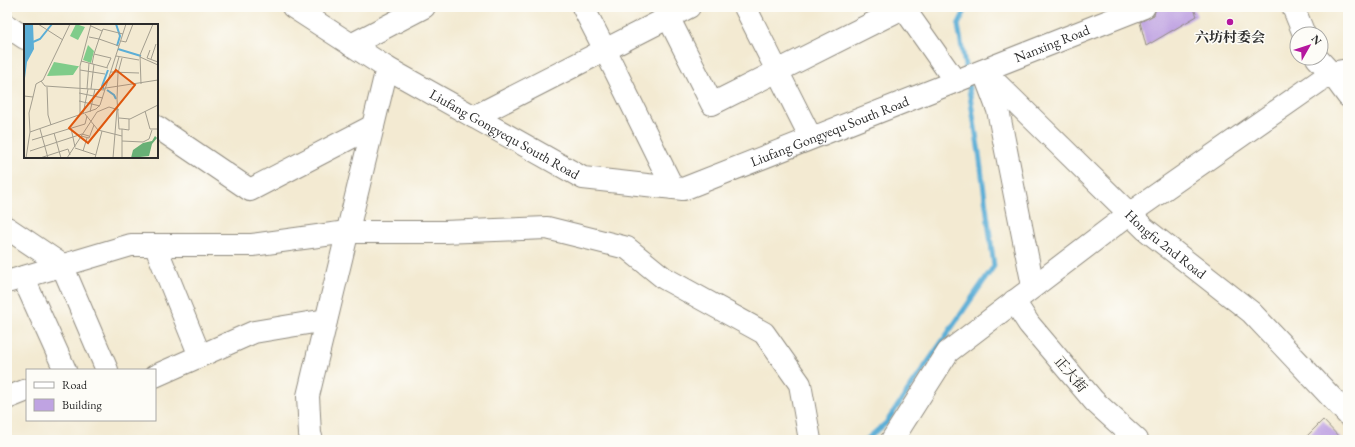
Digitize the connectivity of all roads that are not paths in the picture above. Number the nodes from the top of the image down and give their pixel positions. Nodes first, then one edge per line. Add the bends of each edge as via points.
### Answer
1 (424, 7) edge
2 (583, 7) edge
3 (689, 7) edge
4 (745, 7) edge
5 (903, 7) edge
6 (1144, 7) edge
7 (1293, 7) edge
8 (307, 10) edge
9 (665, 12) edge
10 (1301, 26) edge
11 (351, 44) junction
12 (605, 50) junction
13 (1332, 67) edge
14 (387, 68) junction
15 (777, 71) junction
16 (969, 76) junction
17 (1348, 96) edge
18 (474, 117) junction
19 (373, 126) junction
20 (158, 128) edge
21 (811, 138) junction
22 (673, 188) junction
23 (1129, 214) junction
24 (7, 228) edge
25 (347, 232) junction
26 (155, 244) junction
27 (62, 265) junction
28 (15, 280) edge
29 (1033, 286) junction
30 (1014, 301) junction
31 (326, 320) junction
32 (200, 356) junction
33 (64, 369) edge
34 (107, 369) edge
35 (156, 376) edge
36 (26, 390) edge
37 (7, 398) edge
38 (1348, 415) edge
39 (312, 440) edge
40 (810, 440) edge
41 (892, 440) edge
42 (1137, 440) edge

1 - 11 street
2 - 12 street
3 - 9 street
4 - 15 street
5 - 15 street
5 - 16 street, Hongfu 2nd Road
6 - 16 street, Nanxing Road
7 - 10 street
8 - 11 street, Liufang Gongyequ South Road
9 - 12 street
9 - 15 street via 712,104
11 - 14 street, Liufang Gongyequ South Road
12 - 18 street
12 - 22 street
13 - 17 street
13 - 23 street
14 - 18 street, Liufang Gongyequ South Road
14 - 19 street
15 - 21 street
16 - 21 street, Liufang Gongyequ South Road
16 - 23 street, Hongfu 2nd Road
16 - 29 street via 998,110
18 - 22 street, Liufang Gongyequ South Road via 583,178
19 - 20 street via 250,190
19 - 25 street
21 - 22 street, Liufang Gongyequ South Road via 683,189
23 - 29 street
23 - 38 street, Hongfu 2nd Road via 1251,312
24 - 27 street
25 - 26 street via 252,245
25 - 31 street
25 - 40 street via 547,228 627,248 664,278 764,333 800,384
26 - 27 street via 130,244
26 - 32 street
27 - 28 street
27 - 34 street
28 - 33 street
29 - 30 street
30 - 41 street via 948,352
30 - 42 street, 正大街 via 1029,324 1094,401
31 - 32 street via 254,332
31 - 39 street via 308,396
32 - 35 street
36 - 37 street

